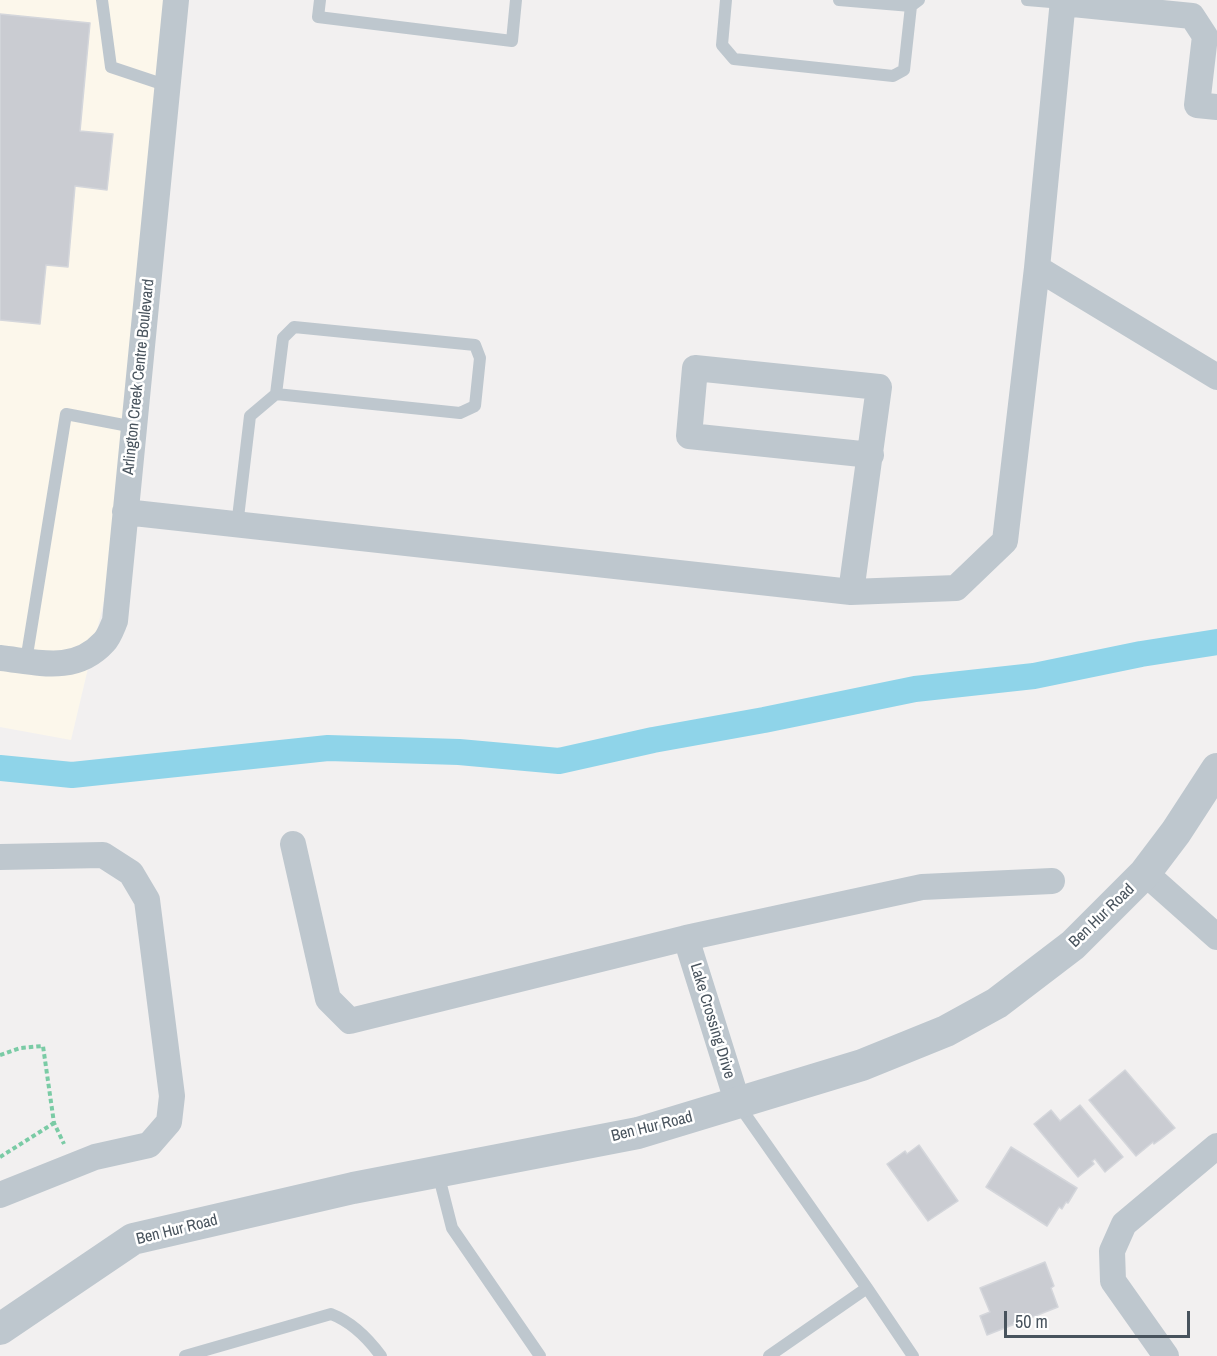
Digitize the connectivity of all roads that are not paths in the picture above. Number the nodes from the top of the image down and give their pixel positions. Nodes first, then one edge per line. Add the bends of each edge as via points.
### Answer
1 (102, 0) edge
2 (176, 0) edge
3 (320, 0) edge
4 (516, 0) edge
5 (726, 0) edge
6 (839, 0) edge
7 (1027, 0) edge
8 (1063, 2) edge
9 (915, 3) edge
10 (1211, 37) edge
11 (168, 86) junction
12 (1217, 107) edge
13 (1037, 268) junction
14 (1217, 377) edge
15 (276, 394) junction
16 (134, 427) junction
17 (871, 455) junction
18 (125, 512) junction
19 (237, 526) junction
20 (851, 592) junction
21 (0, 658) edge
22 (26, 661) junction
23 (1217, 769) edge
24 (293, 844) dead end
25 (0, 857) edge
26 (1145, 873) junction
27 (1052, 881) dead end
28 (1217, 937) edge
29 (686, 938) junction
30 (738, 1104) junction
31 (1217, 1146) edge
32 (438, 1172) junction
33 (0, 1195) edge
34 (867, 1287) junction
35 (0, 1329) edge
36 (185, 1356) edge
37 (381, 1356) edge
38 (540, 1356) edge
39 (769, 1356) edge
40 (913, 1356) edge
41 (1166, 1356) edge

1 - 11 lane via 111,67
2 - 11 street, Arlington Creek Centre Boulevard
3 - 4 lane via 318,17 512,41
5 - 9 lane via 722,45 734,59 893,76 904,70
6 - 9 lane
7 - 8 lane
8 - 10 street via 1192,16
8 - 13 street
10 - 12 street via 1197,105
11 - 16 street, Arlington Creek Centre Boulevard
13 - 14 street
13 - 20 street via 1005,541 956,588
15 - 15 lane via 283,338 294,327 474,345 480,358 475,406 460,414
15 - 19 lane via 250,416
16 - 18 street, Arlington Creek Centre Boulevard
16 - 22 lane via 66,414
17 - 17 street via 879,387 695,368 689,436
17 - 20 street
18 - 19 street
18 - 22 street, Arlington Creek Centre Boulevard via 115,621 105,641 75,661 58,665
19 - 20 street
21 - 22 street, Arlington Creek Centre Boulevard
23 - 26 street, Ben Hur Road
24 - 29 street via 328,999 350,1021
25 - 33 street via 103,855 131,873 147,900 172,1096 169,1122 148,1145 95,1157
26 - 28 street
26 - 30 street, Ben Hur Road via 1073,945 997,1004 946,1031 862,1065
27 - 29 street via 922,888
29 - 30 street, Lake Crossing Drive
30 - 32 street, Ben Hur Road via 638,1133
30 - 34 lane
31 - 41 street via 1124,1224 1112,1251 1113,1281
32 - 35 street, Ben Hur Road via 132,1239
32 - 38 lane via 452,1228
34 - 39 lane
34 - 40 lane
36 - 37 lane via 331,1314 369,1339

